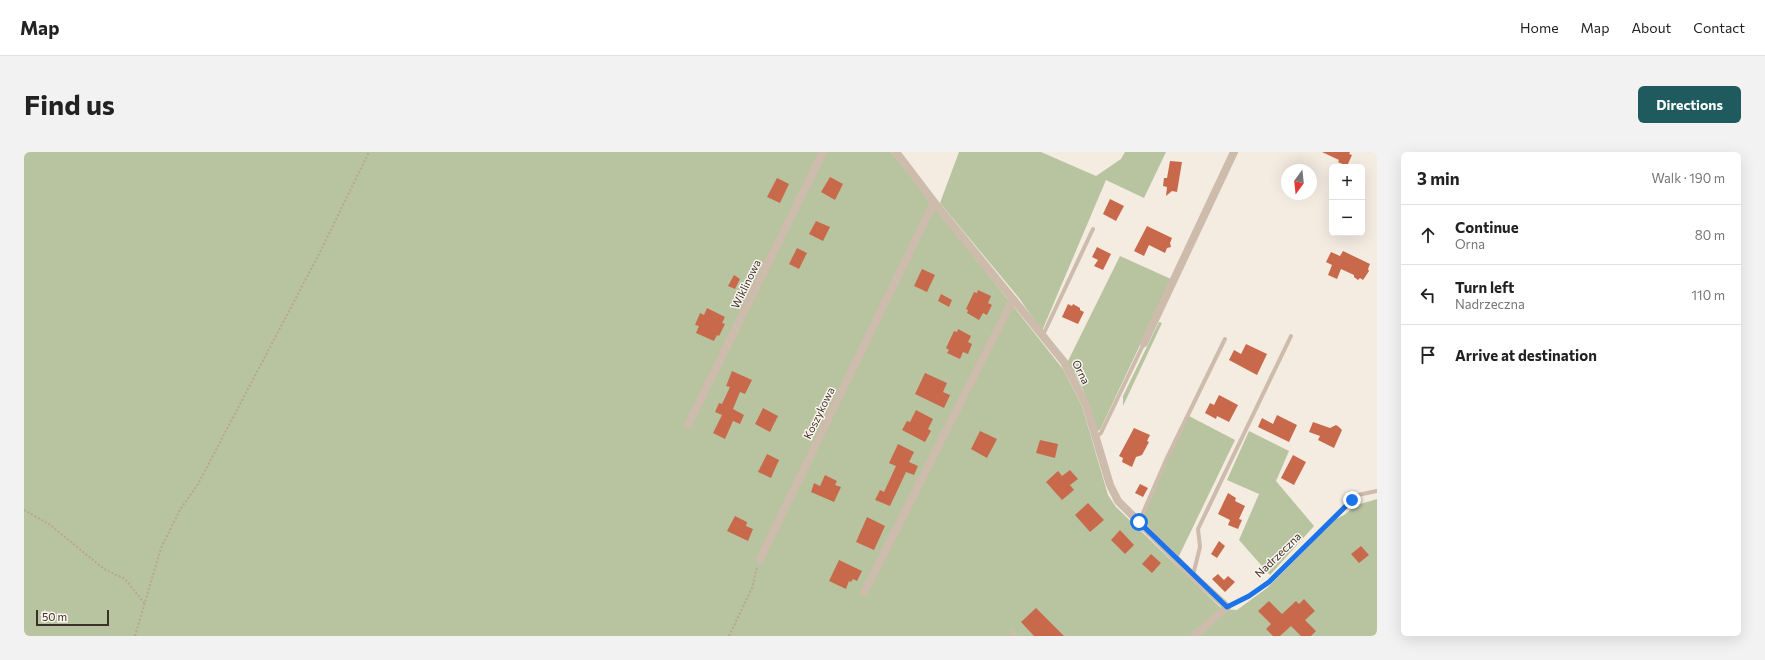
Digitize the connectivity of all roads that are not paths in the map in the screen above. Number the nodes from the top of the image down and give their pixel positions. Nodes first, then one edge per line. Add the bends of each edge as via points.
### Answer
1 (823, 152) edge
2 (896, 152) edge
3 (1234, 152) edge
4 (934, 202) junction
5 (1093, 229) dead end
6 (1013, 299) junction
7 (1043, 335) junction
8 (1291, 336) dead end
9 (1225, 338) dead end
10 (1144, 343) joint
11 (688, 425) dead end
12 (1095, 437) junction
13 (1377, 491) edge
14 (1139, 522) junction
15 (760, 558) road end
16 (1193, 576) junction
17 (864, 593) dead end
18 (1227, 607) junction
19 (1194, 636) edge

1 - 11 street, Wiklinowa
2 - 4 street, Orna
3 - 10 street
4 - 6 street, Orna
4 - 15 street, Koszykowa
5 - 7 lane
6 - 7 street, Orna
6 - 17 street
7 - 12 street, Orna via 1064,362 1086,405
8 - 16 lane via 1198,529 1200,547
9 - 14 lane
10 - 12 lane via 1102,433
12 - 14 street, Orna via 1110,485 1118,501
13 - 18 lane, Nadrzeczna via 1358,495 1269,582
14 - 16 street, Orna
16 - 18 street, Orna
18 - 19 street, Nadrzeczna

